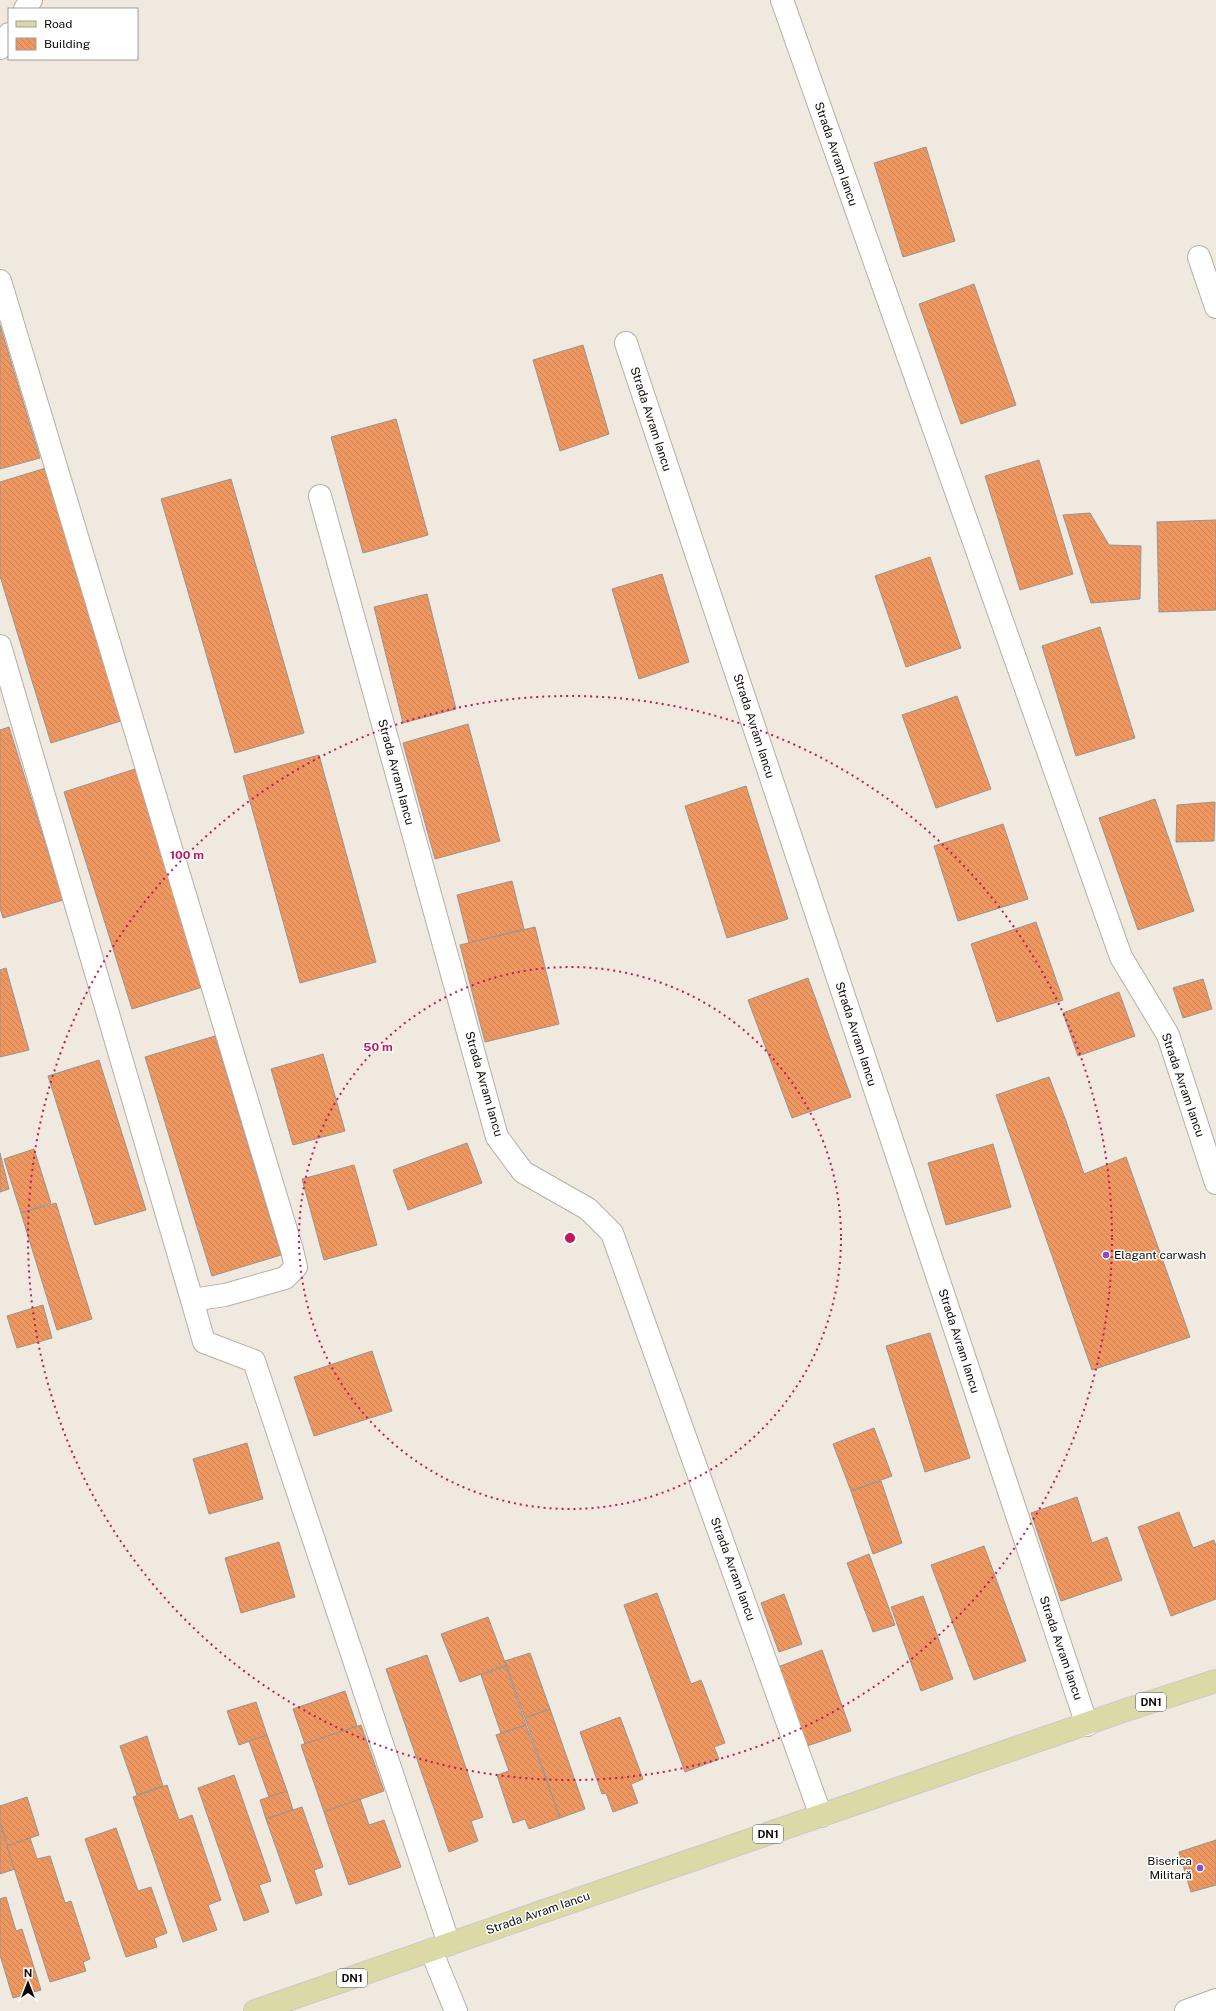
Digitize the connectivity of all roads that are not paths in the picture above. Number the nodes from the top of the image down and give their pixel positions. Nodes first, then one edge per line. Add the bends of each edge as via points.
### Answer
1 (782, 0) edge
2 (8, 36) edge
3 (0, 48) edge
4 (1199, 257) dead end
5 (0, 281) edge
6 (1216, 307) edge
7 (626, 343) dead end
8 (320, 496) dead end
9 (0, 646) edge
10 (1216, 1183) edge
11 (192, 1300) junction
12 (1216, 1681) edge
13 (1087, 1724) junction
14 (821, 1816) junction
15 (440, 1947) junction
16 (1216, 2000) edge
17 (255, 2011) edge
18 (456, 2011) edge
19 (1186, 2011) edge

1 - 10 street, Strada Avram Iancu via 1121,958 1168,1035
2 - 3 street
4 - 6 street
5 - 11 street via 296,1267 285,1278 225,1295
7 - 13 street, Strada Avram Iancu
8 - 14 street, Strada Avram Iancu via 497,1137 523,1172 588,1208 612,1233
9 - 11 street
11 - 15 street via 204,1342 254,1362
12 - 13 main road, Strada Avram Iancu / DN1
13 - 14 main road, Strada Avram Iancu / DN1
14 - 15 main road, Strada Avram Iancu / DN1
15 - 17 main road, Strada Avram Iancu / DN1
15 - 18 street
16 - 19 street

